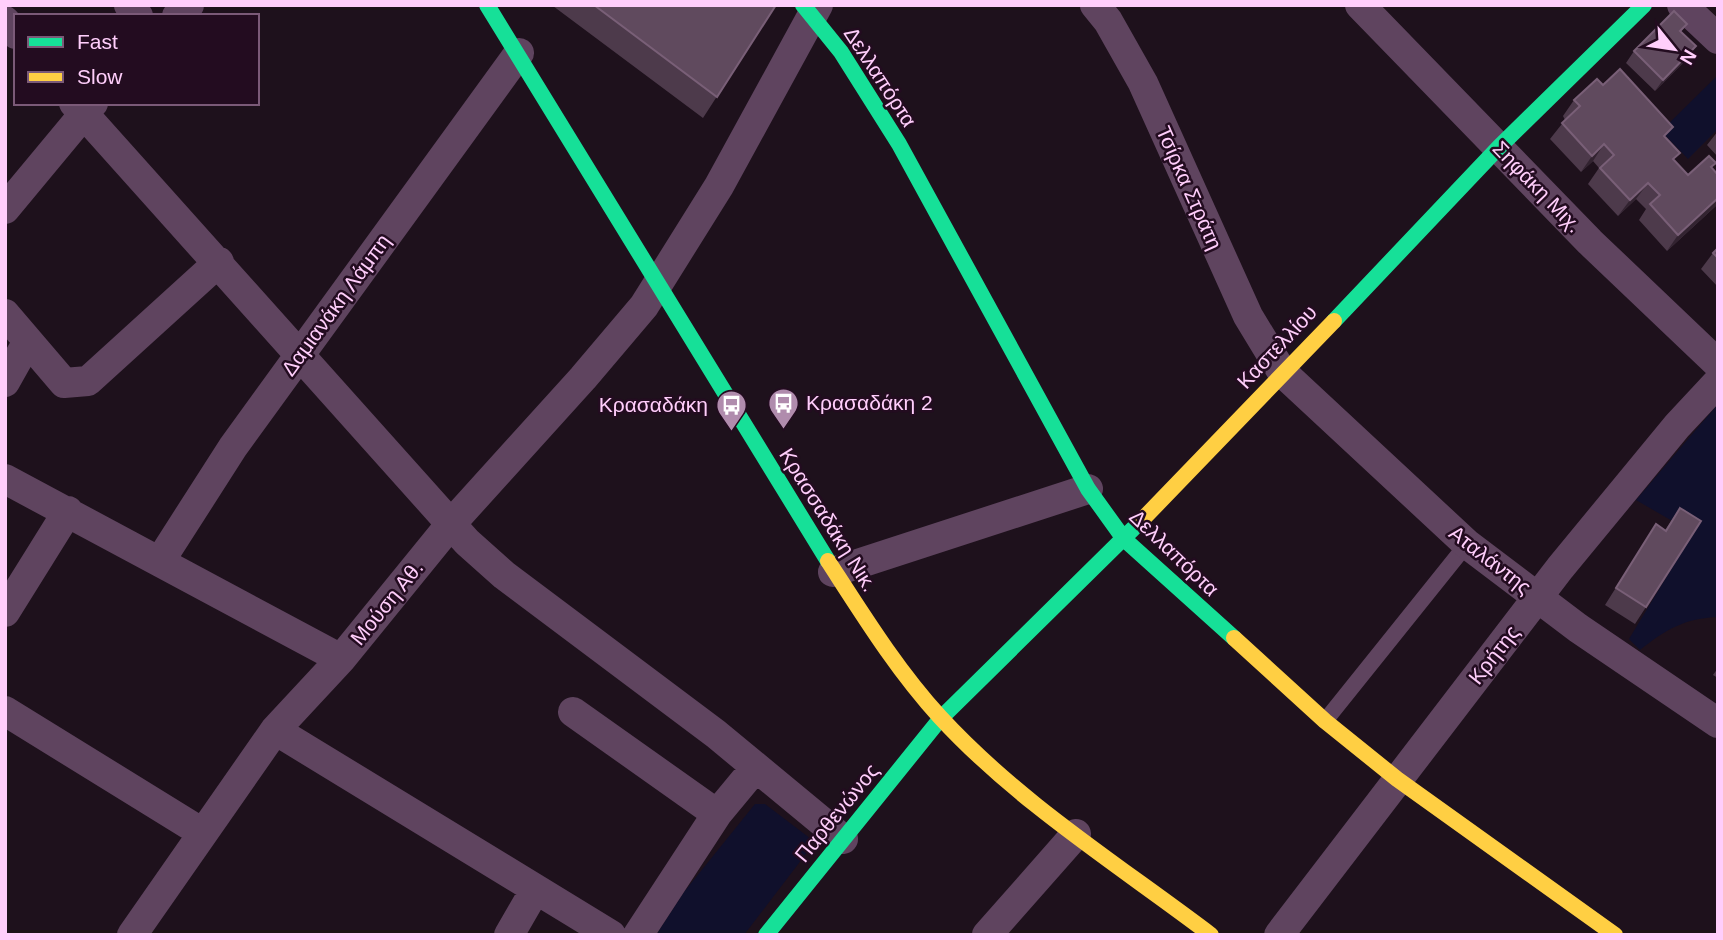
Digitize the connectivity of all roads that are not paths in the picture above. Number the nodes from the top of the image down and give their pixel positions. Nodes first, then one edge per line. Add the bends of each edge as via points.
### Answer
1 (487, 5) edge
2 (1360, 5) edge
3 (1644, 5) edge
4 (1682, 5) edge
5 (811, 9) edge
6 (1108, 10) edge
7 (1718, 39) edge
8 (519, 53) junction
9 (84, 107) edge
10 (1499, 147) junction
11 (5, 209) edge
12 (219, 262) junction
13 (659, 284) junction
14 (5, 314) edge
15 (28, 341) junction
16 (300, 354) junction
17 (1718, 364) edge
18 (1282, 372) junction
19 (5, 382) edge
20 (1718, 382) edge
21 (5, 478) edge
22 (1087, 489) junction
23 (68, 511) junction
24 (450, 525) junction
25 (1124, 538) junction
26 (1467, 544) junction
27 (160, 561) junction
28 (833, 572) junction
29 (1539, 597) junction
30 (5, 612) edge
31 (341, 659) junction
32 (5, 711) edge
33 (573, 712) dead end
34 (942, 719) junction
35 (1325, 721) junction
36 (1718, 723) edge
37 (275, 730) junction
38 (757, 767) junction
39 (1397, 779) junction
40 (717, 814) junction
41 (201, 832) junction
42 (1076, 834) junction
43 (843, 839) junction
44 (535, 890) junction
45 (132, 935) edge
46 (509, 935) edge
47 (611, 935) edge
48 (638, 935) edge
49 (766, 935) edge
50 (988, 935) edge
51 (1211, 935) edge
52 (1279, 935) edge
53 (1615, 935) edge

1 - 8 street, Κρασσαδάκη Νικ.
2 - 10 street, Σηφάκη Μιχ.
3 - 10 street, Καστελλίου
4 - 7 street
5 - 13 street, Μούση Αθ. via 732,164
5 - 22 street, Δελλαπόρτα via 899,144
6 - 18 street, Τσίρκα Στράτη via 1248,316
8 - 13 street, Κρασσαδάκη Νικ.
8 - 16 street, Δαμιανάκη Λάμπη
9 - 11 street
9 - 12 street
10 - 17 street, Σηφάκη Μιχ. via 1655,307
10 - 18 street, Καστελλίου
12 - 15 street via 88,381 64,383
12 - 16 street
13 - 24 street, Μούση Αθ. via 611,346
13 - 28 street, Κρασσαδάκη Νικ.
14 - 15 street
15 - 19 street
16 - 24 street
16 - 27 street, Δαμιανάκη Λάμπη
18 - 25 street, Καστελλίου
18 - 26 street, Αταλάντης
20 - 29 street, Κρήτης via 1657,449
21 - 23 street
22 - 25 street, Δελλαπόρτα
22 - 28 street
23 - 27 street
23 - 30 street
24 - 31 street, Μούση Αθ.
24 - 38 street via 504,575
25 - 34 street, Καστελλίου
25 - 35 street, Δελλαπόρτα
26 - 29 street, Αταλάντης
26 - 35 lane
27 - 31 street
28 - 34 street, Κρασσαδάκη Νικ. via 886,651
29 - 36 street, Αταλάντης
29 - 39 street, Κρήτης
31 - 37 street, Μούση Αθ.
32 - 41 street
33 - 40 street
34 - 42 street, Κρασσαδάκη Νικ. via 1003,778
34 - 43 street, Παρθενώνος
35 - 39 street, Δελλαπόρτα
37 - 41 street, Μούση Αθ.
37 - 44 street
38 - 40 street
38 - 43 street
39 - 52 street, Κρήτης
39 - 53 street, Δελλαπόρτα
40 - 48 street
41 - 45 street, Μούση Αθ.
42 - 50 street
42 - 51 street, Κρασσαδάκη Νικ.
43 - 49 street, Παρθενώνος
44 - 46 street
44 - 47 street

